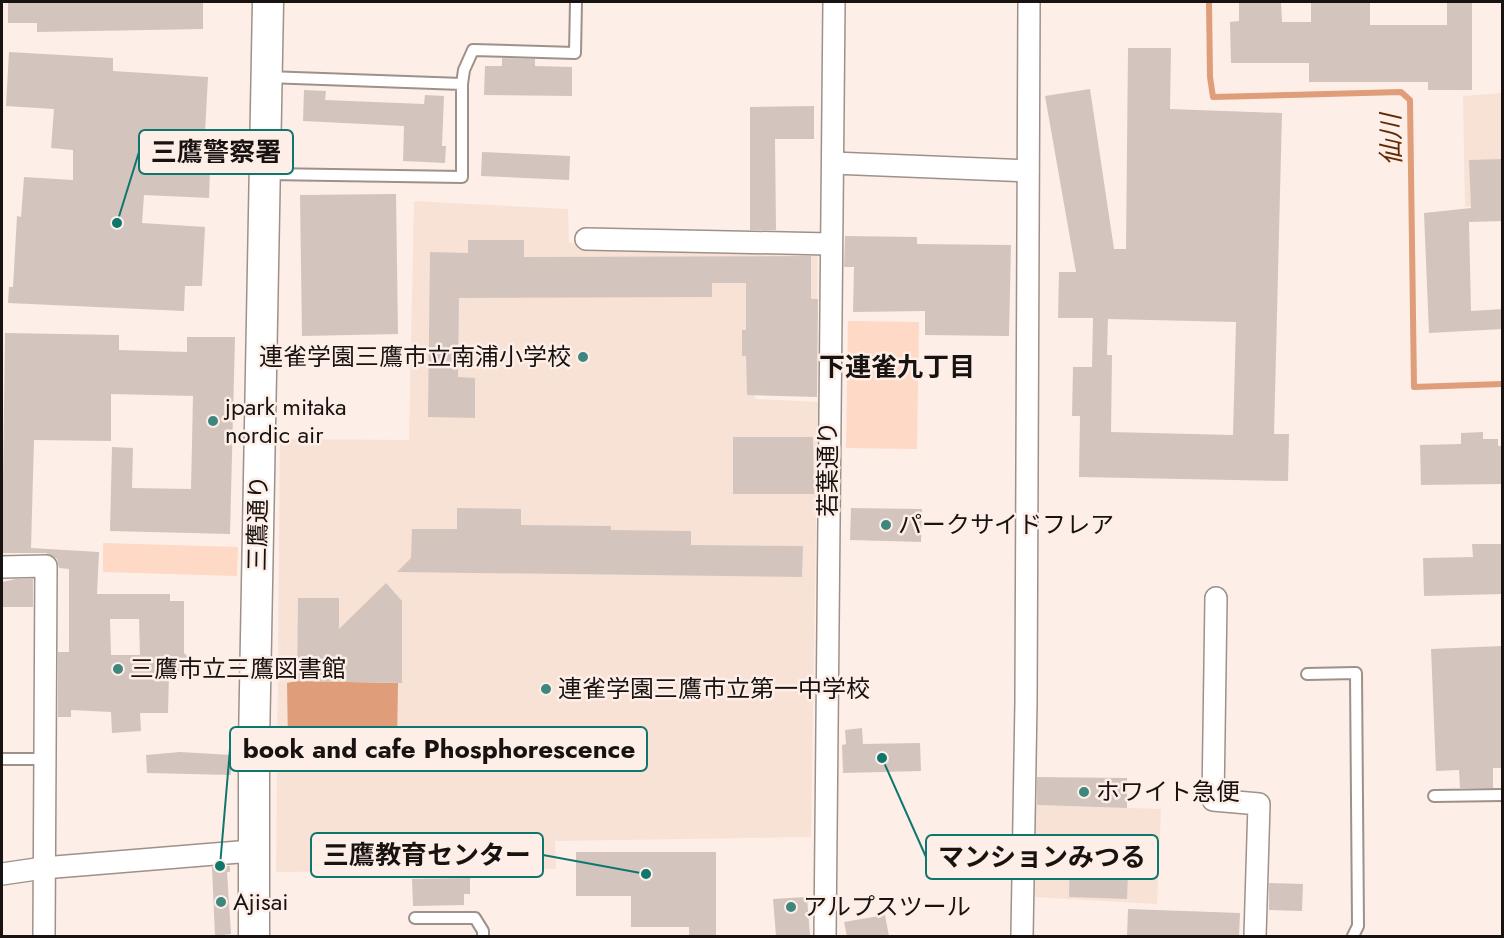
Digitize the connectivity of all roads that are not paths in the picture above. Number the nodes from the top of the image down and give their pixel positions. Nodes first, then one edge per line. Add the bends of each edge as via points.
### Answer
1 (268, 2) edge
2 (576, 2) edge
3 (834, 2) edge
4 (1029, 2) edge
5 (267, 77) junction
6 (462, 84) junction
7 (833, 163) junction
8 (1028, 171) junction
9 (265, 174) junction
10 (586, 239) dead end
11 (830, 244) junction
12 (2, 567) edge
13 (1216, 598) dead end
14 (1307, 674) dead end
15 (2, 759) edge
16 (43, 759) junction
17 (1503, 795) edge
18 (1434, 796) dead end
19 (254, 856) junction
20 (43, 868) junction
21 (2, 874) edge
22 (414, 918) dead end
23 (44, 936) edge
24 (254, 936) edge
25 (483, 936) edge
26 (825, 936) edge
27 (1022, 936) edge
28 (1255, 936) edge
29 (1353, 936) edge

1 - 5 main road, 三鷹通り
2 - 6 lane via 575,53 474,50
3 - 7 street, 若葉通り
4 - 8 street
5 - 6 lane
5 - 9 main road, 三鷹通り
6 - 9 lane via 462,177
7 - 8 street
7 - 11 street, 若葉通り
8 - 27 street
9 - 19 main road, 三鷹通り
10 - 11 street
11 - 26 street, 若葉通り
12 - 16 street via 45,566
13 - 28 street via 1213,800 1259,804
14 - 29 lane via 1356,673 1358,926
15 - 16 lane
16 - 20 street
17 - 18 lane
19 - 20 street via 239,852
19 - 24 main road, 三鷹通り
20 - 21 street
20 - 23 street
22 - 25 lane via 475,918

